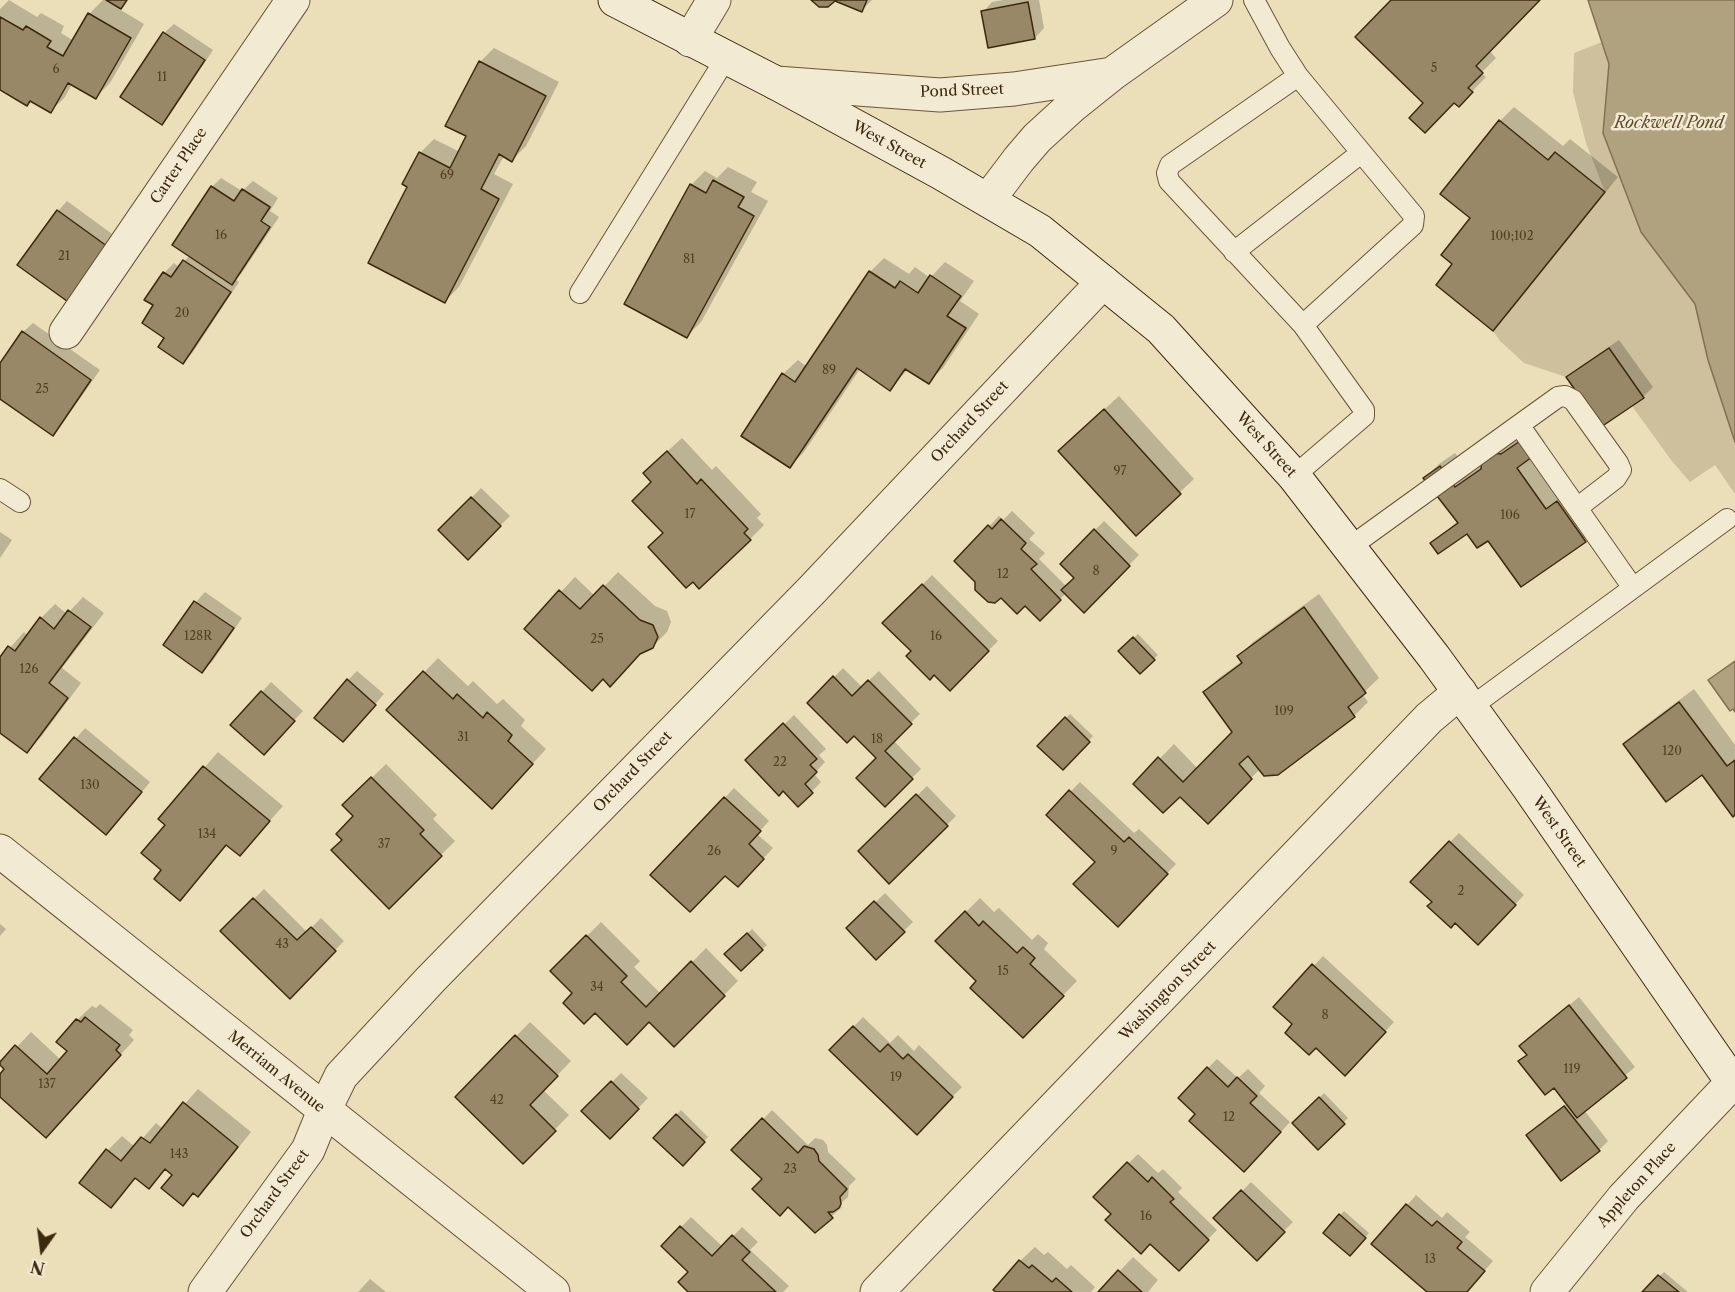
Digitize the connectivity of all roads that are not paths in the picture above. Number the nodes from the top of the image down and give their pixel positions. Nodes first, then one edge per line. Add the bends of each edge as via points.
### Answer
1 (293, 0) edge
2 (615, 0) edge
3 (714, 0) edge
4 (1216, 0) edge
5 (1254, 0) edge
6 (690, 40) junction
7 (726, 58) junction
8 (1112, 74) junction
9 (1298, 76) junction
10 (776, 83) junction
11 (1361, 153) junction
12 (988, 200) junction
13 (1234, 252) junction
14 (1103, 282) junction
15 (580, 293) dead end
16 (1303, 325) junction
17 (66, 332) dead end
18 (1519, 425) junction
19 (1294, 476) junction
20 (0, 489) edge
21 (20, 502) dead end
22 (1577, 508) junction
23 (1728, 519) dead end
24 (1350, 548) junction
25 (1633, 588) junction
26 (1466, 699) junction
27 (0, 851) edge
28 (1734, 1084) edge
29 (324, 1111) junction
30 (205, 1292) edge
31 (553, 1292) edge
32 (877, 1292) edge
33 (1546, 1292) edge

1 - 17 street, Carter Place
2 - 6 street, West Street
3 - 6 street
4 - 8 street, Pond Street
5 - 9 lane
6 - 7 street, West Street
7 - 10 street, West Street
7 - 15 lane
8 - 10 street, Pond Street via 1014,89 940,95
8 - 12 street, Pond Street via 1037,138
9 - 11 lane
9 - 13 lane via 1170,165 1167,173 1169,181
10 - 12 street, West Street
11 - 13 lane
11 - 16 lane via 1414,216 1413,225
12 - 14 street, West Street via 1040,231
13 - 16 lane
14 - 19 street, West Street via 1161,329
14 - 29 street, Orchard Street via 811,591 416,995 341,1076
16 - 19 lane via 1365,416
18 - 22 lane
18 - 22 lane via 1558,396 1565,396 1573,400 1618,463 1621,470 1616,478
18 - 24 lane
19 - 24 street, West Street
20 - 21 lane
22 - 25 lane
23 - 25 lane
24 - 26 street, West Street
25 - 26 lane
26 - 28 street, West Street
26 - 32 street, Washington Street via 1428,718
27 - 29 street, Merriam Avenue
28 - 33 street, Appleton Place via 1624,1197
29 - 30 street, Orchard Street via 308,1150
29 - 31 street, Merriam Avenue

